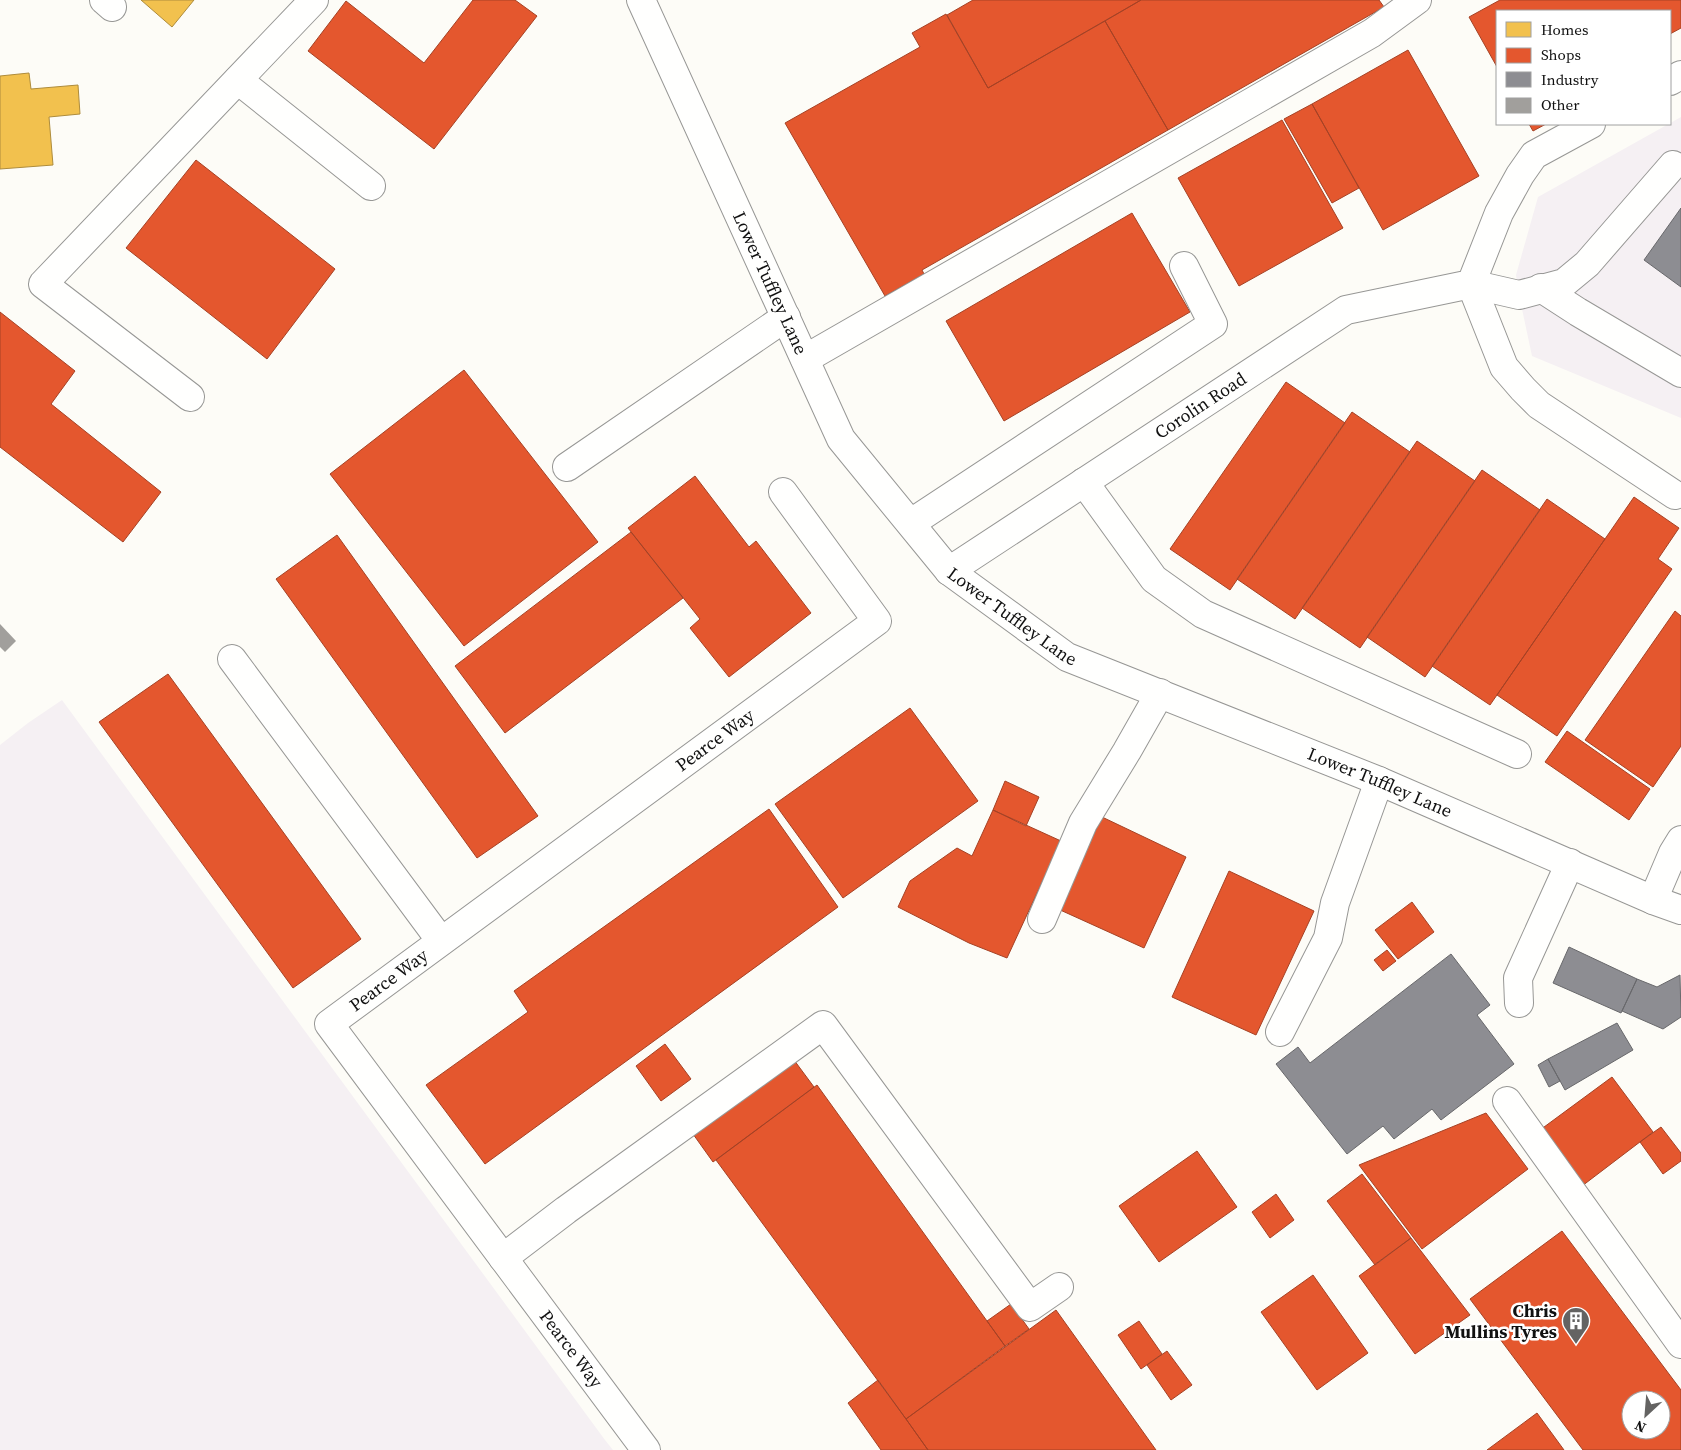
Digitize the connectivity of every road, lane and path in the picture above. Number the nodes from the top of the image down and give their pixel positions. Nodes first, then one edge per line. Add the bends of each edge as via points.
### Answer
1 (314, 0) edge
2 (641, 0) edge
3 (1417, 0) edge
4 (238, 80) junction
5 (1589, 125) edge
6 (1673, 165) dead end
7 (372, 186) dead end
8 (1184, 266) dead end
9 (1471, 284) junction
10 (1541, 288) junction
11 (786, 317) junction
12 (805, 359) junction
13 (1681, 373) edge
14 (190, 397) dead end
15 (567, 467) dead end
16 (1084, 482) junction
17 (783, 492) dead end
18 (1675, 495) dead end
19 (911, 523) junction
20 (949, 571) junction
21 (232, 659) dead end
22 (1160, 693) junction
23 (1517, 754) dead end
24 (1379, 781) junction
25 (1681, 840) edge
26 (1570, 863) junction
27 (1654, 900) junction
28 (1681, 910) edge
29 (1042, 919) dead end
30 (441, 941) junction
31 (1519, 1004) dead end
32 (1280, 1032) dead end
33 (1507, 1101) dead end
34 (503, 1258) junction
35 (1059, 1287) dead end
36 (1681, 1344) edge
37 (646, 1450) edge

1 - 4 street
2 - 11 street, Lower Tuffley Lane
3 - 12 street via 1372,33
4 - 7 street
4 - 14 street via 43,284
5 - 9 street via 1534,155 1499,213
6 - 10 street via 1587,264 1564,283
8 - 19 street via 1213,324
9 - 10 street via 1519,295
9 - 16 street, Corolin Road via 1346,310
9 - 18 street via 1504,367 1523,389 1539,405
10 - 13 street
11 - 12 street, Lower Tuffley Lane
11 - 15 street
12 - 19 street, Lower Tuffley Lane via 841,439
16 - 20 street, Corolin Road
16 - 23 street via 1154,579 1203,614
17 - 30 street, Pearce Way via 877,622
19 - 20 street, Lower Tuffley Lane
20 - 22 street, Lower Tuffley Lane via 1067,657
21 - 30 street
22 - 24 street, Lower Tuffley Lane
22 - 29 street via 1083,822
24 - 26 street, Lower Tuffley Lane
24 - 32 street via 1335,903 1328,938
25 - 27 street
26 - 27 street, Lower Tuffley Lane
26 - 31 street via 1518,978
27 - 28 street, Lower Tuffley Lane
30 - 34 street, Pearce Way via 329,1024
33 - 36 street
34 - 35 street via 823,1025 1030,1307
34 - 37 street, Pearce Way

